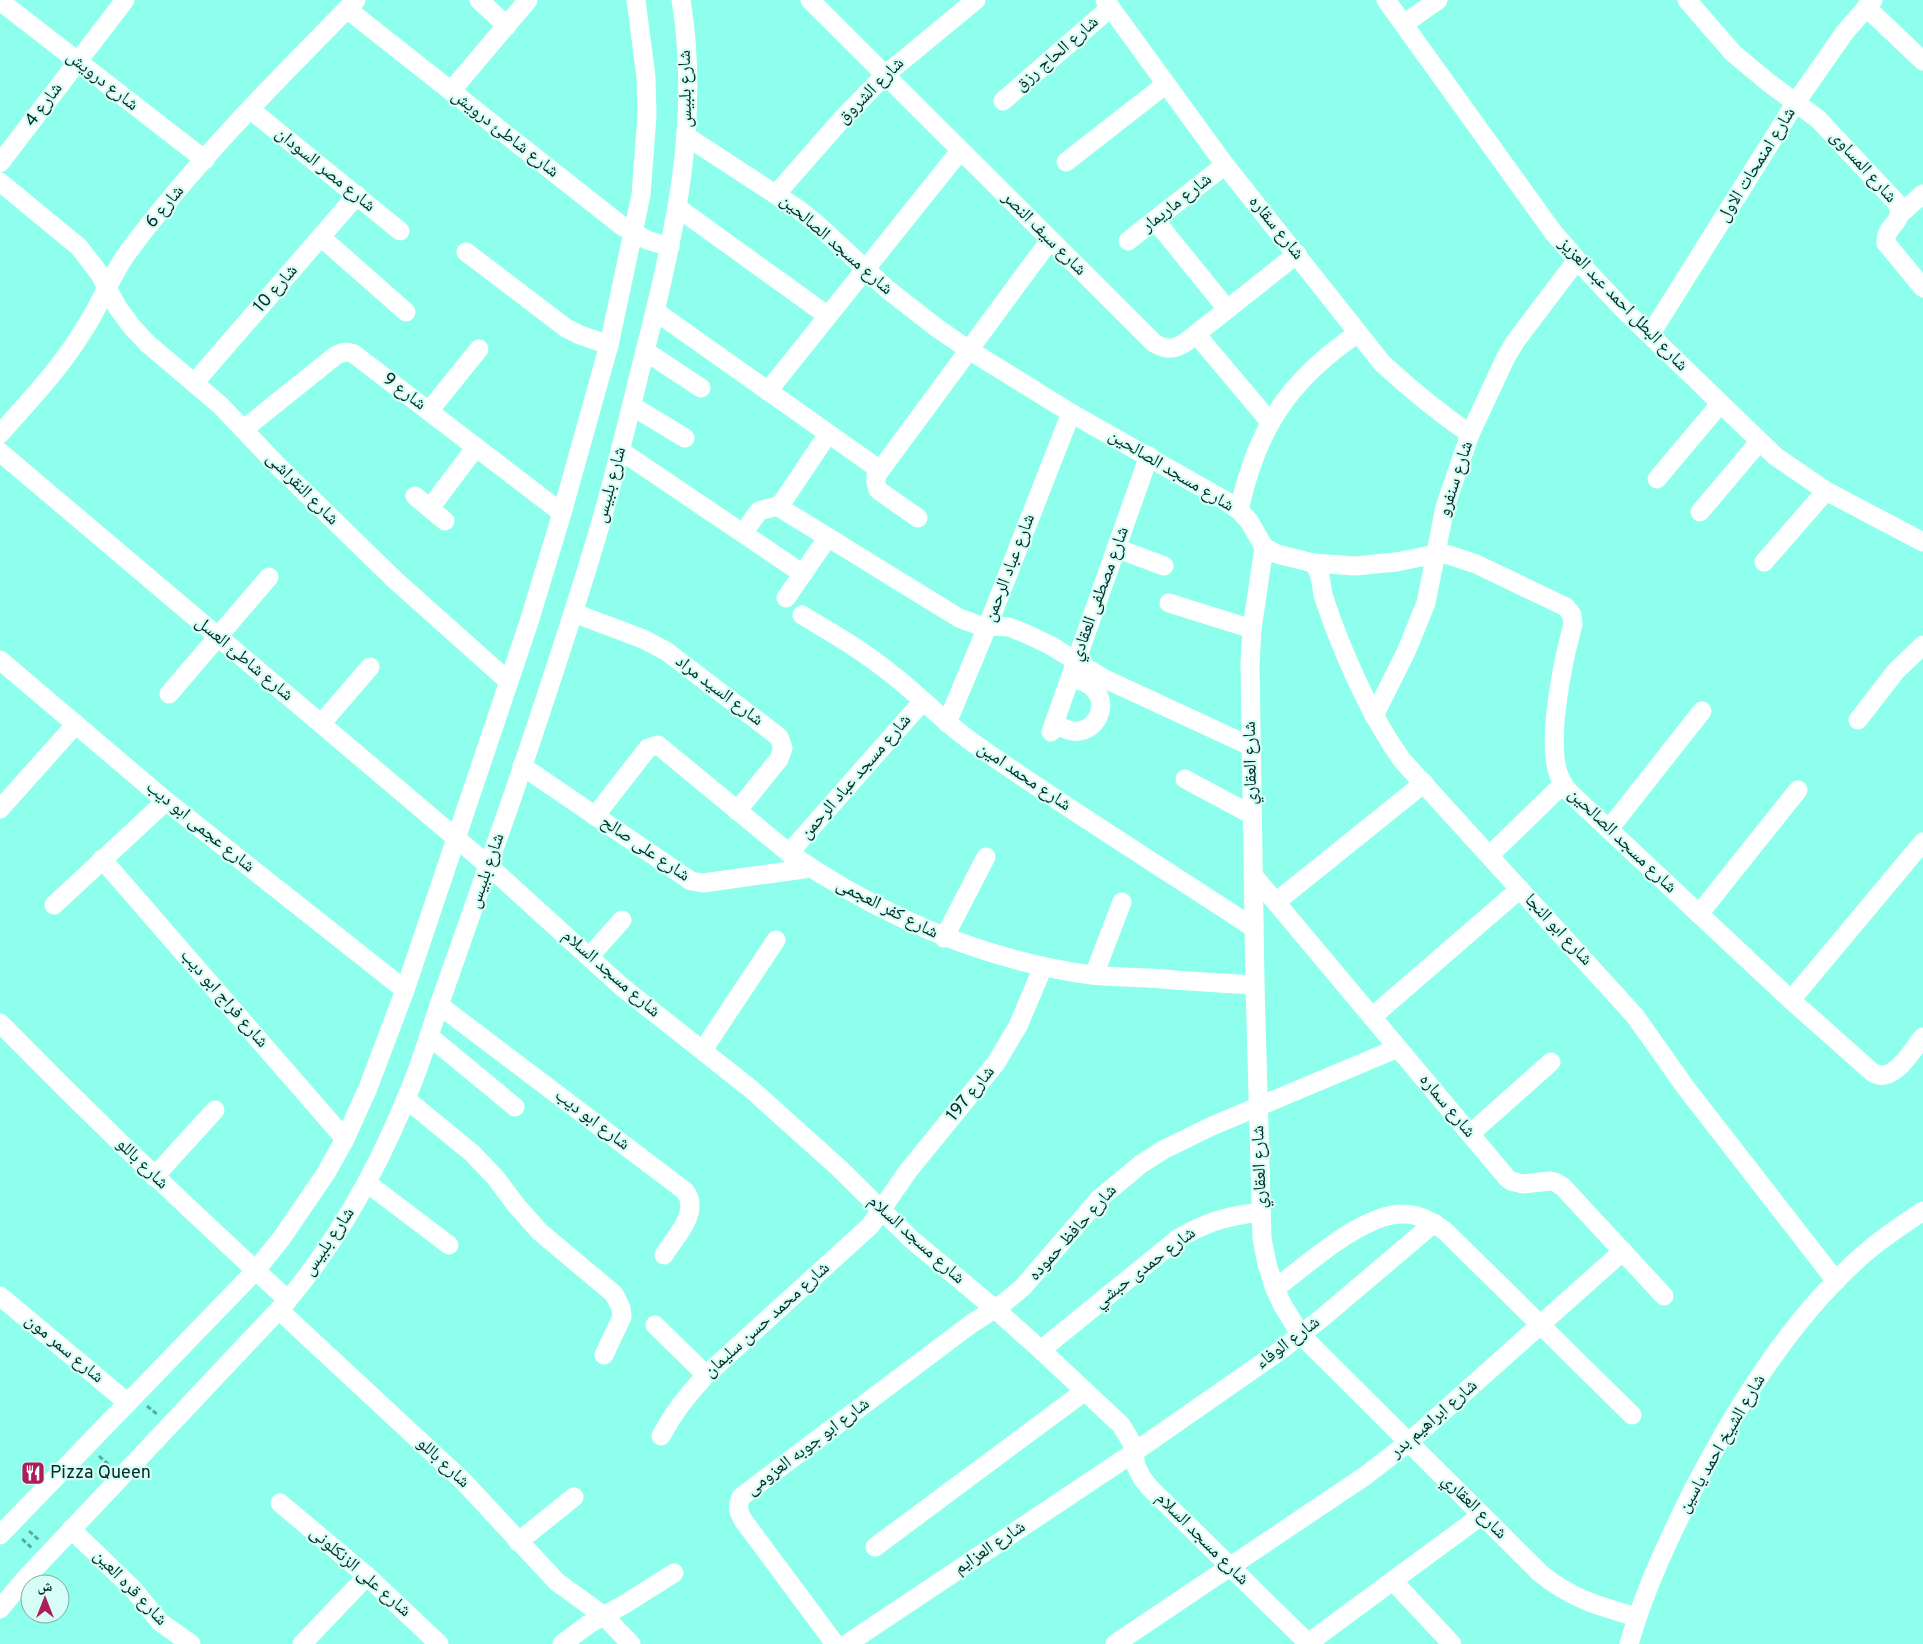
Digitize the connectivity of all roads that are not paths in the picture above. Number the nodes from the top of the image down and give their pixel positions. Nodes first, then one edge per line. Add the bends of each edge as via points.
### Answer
1 (125, 0) edge
2 (479, 0) edge
3 (528, 0) edge
4 (636, 0) edge
5 (681, 0) edge
6 (810, 0) edge
7 (1386, 0) edge
8 (1438, 0) edge
9 (1687, 0) edge
10 (0, 1) edge
11 (973, 1) edge
12 (352, 4) edge
13 (1108, 4) edge
14 (1869, 4) edge
15 (1404, 24) junction
16 (507, 26) junction
17 (1923, 61) edge
18 (78, 62) junction
19 (885, 75) junction
20 (1166, 84) junction
21 (451, 91) junction
22 (1003, 101) dead end
23 (1796, 102) junction
24 (250, 109) junction
25 (686, 136) junction
26 (960, 151) junction
27 (205, 160) junction
28 (1066, 162) dead end
29 (0, 163) edge
30 (1225, 165) junction
31 (0, 182) edge
32 (777, 193) junction
33 (1923, 194) edge
34 (357, 196) junction
35 (678, 208) junction
36 (1900, 214) junction
37 (1155, 220) junction
38 (400, 231) dead end
39 (634, 234) junction
40 (321, 237) junction
41 (1050, 240) junction
42 (1128, 241) dead end
43 (670, 247) junction
44 (466, 252) dead end
45 (1297, 254) junction
46 (1577, 260) junction
47 (864, 269) junction
48 (106, 288) junction
49 (1923, 288) edge
50 (1227, 309) junction
51 (655, 311) junction
52 (406, 312) dead end
53 (828, 316) junction
54 (1358, 333) junction
55 (1196, 334) junction
56 (1650, 335) junction
57 (609, 345) junction
58 (479, 349) dead end
59 (969, 350) junction
60 (645, 352) junction
61 (195, 382) junction
62 (701, 388) dead end
63 (768, 391) junction
64 (1720, 404) junction
65 (632, 406) junction
66 (429, 411) junction
67 (1071, 413) junction
68 (1270, 422) junction
69 (244, 429) junction
70 (0, 434) edge
71 (828, 434) junction
72 (1470, 434) junction
73 (685, 438) dead end
74 (1759, 442) junction
75 (476, 447) junction
76 (621, 451) junction
77 (0, 452) edge
78 (1149, 456) junction
79 (880, 470) junction
80 (1657, 479) dead end
81 (1826, 491) junction
82 (415, 496) dead end
83 (778, 506) junction
84 (430, 508) junction
85 (1238, 510) junction
86 (1700, 512) dead end
87 (562, 513) junction
88 (918, 518) dead end
89 (445, 521) dead end
90 (743, 533) junction
91 (828, 537) junction
92 (1923, 542) edge
93 (1264, 547) junction
94 (1116, 548) junction
95 (1436, 554) junction
96 (1764, 562) dead end
97 (1313, 563) junction
98 (1164, 566) dead end
99 (803, 574) junction
100 (269, 577) dead end
101 (786, 598) dead end
102 (1169, 604) dead end
103 (574, 613) junction
104 (802, 615) dead end
105 (988, 625) junction
106 (1252, 629) junction
107 (218, 637) junction
108 (1923, 645) edge
109 (0, 660) edge
110 (370, 667) dead end
111 (1073, 670) junction
112 (508, 681) junction
113 (169, 694) dead end
114 (922, 701) junction
115 (1702, 711) dead end
116 (1374, 716) junction
117 (1858, 720) dead end
118 (947, 723) junction
119 (76, 724) junction
120 (321, 724) junction
121 (1250, 746) junction
122 (522, 766) junction
123 (1185, 779) dead end
124 (1424, 783) junction
125 (1563, 784) junction
126 (1798, 790) dead end
127 (166, 801) junction
128 (0, 809) edge
129 (736, 811) junction
130 (1252, 815) junction
131 (595, 816) junction
132 (1609, 829) junction
133 (455, 837) junction
134 (1923, 842) edge
135 (789, 853) junction
136 (1490, 855) junction
137 (986, 857) dead end
138 (102, 859) junction
139 (489, 866) junction
140 (811, 868) junction
141 (1253, 875) junction
142 (1520, 889) junction
143 (1122, 902) dead end
144 (1276, 902) junction
145 (54, 905) dead end
146 (1699, 914) junction
147 (622, 920) dead end
148 (1254, 928) junction
149 (944, 938) junction
150 (776, 940) dead end
151 (589, 957) junction
152 (1043, 967) junction
153 (1094, 975) junction
154 (1255, 985) junction
155 (405, 990) junction
156 (1791, 1000) junction
157 (440, 1004) junction
158 (1372, 1017) junction
159 (0, 1023) edge
160 (429, 1036) junction
161 (1923, 1037) edge
162 (1398, 1048) junction
163 (703, 1050) junction
164 (1551, 1062) dead end
165 (406, 1099) junction
166 (515, 1107) dead end
167 (1258, 1107) junction
168 (215, 1110) dead end
169 (1470, 1134) junction
170 (345, 1138) junction
171 (154, 1177) junction
172 (367, 1182) junction
173 (882, 1211) junction
174 (1923, 1211) edge
175 (1261, 1212) junction
176 (1434, 1223) junction
177 (448, 1245) dead end
178 (1623, 1251) junction
179 (664, 1255) dead end
180 (256, 1270) junction
181 (1836, 1281) junction
182 (1275, 1288) junction
183 (0, 1296) edge
184 (1664, 1296) dead end
185 (284, 1305) junction
186 (995, 1309) junction
187 (656, 1325) dead end
188 (1540, 1325) junction
189 (1302, 1335) junction
190 (1041, 1350) junction
191 (604, 1355) dead end
192 (706, 1375) junction
193 (1085, 1391) junction
194 (132, 1399) junction
195 (1632, 1415) dead end
196 (661, 1436) dead end
197 (1409, 1442) junction
198 (1133, 1453) junction
199 (574, 1497) dead end
200 (280, 1503) dead end
201 (1482, 1515) junction
202 (6, 1525) edge
203 (71, 1529) junction
204 (518, 1542) junction
205 (875, 1548) dead end
206 (1230, 1568) junction
207 (674, 1573) dead end
208 (368, 1576) junction
209 (1393, 1581) junction
210 (0, 1609) edge
211 (604, 1616) junction
212 (1637, 1617) junction
213 (191, 1644) edge
214 (302, 1644) edge
215 (439, 1644) edge
216 (562, 1644) edge
217 (631, 1644) edge
218 (835, 1644) edge
219 (847, 1644) edge
220 (1115, 1644) edge
221 (1308, 1644) edge
222 (1452, 1644) edge
223 (1629, 1644) edge

1 - 18 street, شارع 4
2 - 16 street
3 - 16 street
4 - 39 street via 646,76 647,116 641,195
5 - 25 street, شارع بلبيس via 687,64
6 - 19 street, شارع سيف النصر
7 - 15 street, شارع البطل احمد عبد العزيز
8 - 15 street
9 - 23 street, شارع المساوى via 1733,53
10 - 18 street, شارع درويش
11 - 19 street, شارع الشروق
12 - 21 street, شارع شاطئ درويش
12 - 24 street, شارع 6
13 - 20 street, شارع سقاره
13 - 22 street, شارع الحاج رزق
14 - 17 street
14 - 23 street, شارع امنمحات الاول via 1845,32
15 - 46 street, شارع البطل احمد عبد العزيز via 1530,202
16 - 21 street
18 - 27 street, شارع درويش
18 - 29 street, شارع 4
19 - 26 street, شارع سيف النصر
19 - 32 street, شارع الشروق
20 - 28 street
20 - 30 street, شارع سقاره
21 - 39 street, شارع شاطئ درويش
23 - 36 street, شارع المساوى via 1818,119 1896,202
23 - 56 street, شارع امنمحات الاول
24 - 27 street, شارع 6
24 - 34 street, شارع مصر السودان
25 - 32 street, شارع مسجد الصالحين
25 - 35 street, شارع بلبيس
26 - 41 street, شارع سيف النصر
26 - 47 street
27 - 48 street, شارع 6 via 126,254
30 - 37 street, شارع ماريمار
30 - 45 street, شارع سقاره
31 - 48 street, شارع النقراشى via 79,247 90,259
32 - 47 street, شارع مسجد الصالحين via 819,226
33 - 36 street
34 - 38 street, شارع مصر السودان
34 - 40 street, شارع 10
35 - 43 street, شارع بلبيس
35 - 53 street
36 - 49 street, شارع المساوى via 1887,232 1886,243
37 - 42 street, شارع ماريمار
37 - 50 street
39 - 43 street, شارع شاطئ درويش
39 - 57 street
40 - 52 street
40 - 61 street, شارع 10
41 - 55 street, شارع سيف النصر via 1154,343 1170,349
41 - 59 street
43 - 51 street, شارع بلبيس
44 - 57 street via 566,328
45 - 50 street, شارع سيف النصر
45 - 54 street, شارع سقاره
46 - 56 street, شارع البطل احمد عبد العزيز
46 - 72 street, شارع سنفرو via 1515,342
47 - 53 street
47 - 59 street, شارع مسجد الصالحين via 912,310
48 - 61 street, شارع النقراشى via 132,327 148,344
48 - 70 street, شارع 6 via 84,331 62,364
50 - 55 street, شارع سيف النصر
51 - 60 street, شارع بلبيس
51 - 63 street
53 - 63 street
54 - 68 street via 1308,372
54 - 72 street, شارع سقاره via 1382,363 1410,389
55 - 68 street
56 - 64 street, شارع البطل احمد عبد العزيز
57 - 87 street
58 - 66 street
59 - 67 street, شارع مسجد الصالحين
59 - 79 street
60 - 62 street
60 - 65 street, شارع بلبيس
61 - 69 street, شارع النقراشى
63 - 71 street
64 - 74 street, شارع البطل احمد عبد العزيز
64 - 80 street
65 - 73 street
65 - 76 street, شارع بلبيس
66 - 69 street, شارع 9 via 354,354 341,352
66 - 75 street, شارع 9
67 - 78 street, شارع مسجد الصالحين
67 - 105 street, شارع عباد الرحمن
68 - 85 street via 1253,458
69 - 112 street, شارع النقراشى via 395,580
71 - 79 street
71 - 83 street
72 - 95 street, شارع سنفرو via 1450,492
74 - 81 street, شارع البطل احمد عبد العزيز
74 - 86 street
75 - 84 street
75 - 87 street, شارع 9
76 - 90 street
76 - 103 street, شارع بلبيس
77 - 107 street, شارع شاطئ العسل
78 - 85 street, شارع مسجد الصالحين
78 - 94 street, شارع مصطفى العقادي
79 - 88 street via 876,476 878,490
81 - 92 street, شارع البطل احمد عبد العزيز
81 - 96 street
82 - 84 street
83 - 90 street via 759,511
83 - 91 street
84 - 89 street
85 - 93 street, شارع مسجد الصالحين via 1249,521
87 - 112 street
90 - 99 street
91 - 99 street
91 - 105 street via 959,618
93 - 97 street, شارع مسجد الصالحين via 1277,554
93 - 106 street, شارع العقاري
94 - 98 street
94 - 111 street, شارع مصطفى العقادي
95 - 97 street, شارع مسجد الصالحين via 1376,565
95 - 116 street, شارع سنفرو via 1420,620
95 - 125 street, شارع مسجد الصالحين via 1476,564 1566,607 1572,615 1556,726 1555,758
97 - 116 street, شارع ابو النجا via 1319,571 1338,636
99 - 101 street
100 - 107 street
102 - 106 street
103 - 122 street, شارع بلبيس
103 - 129 street, شارع السيد مراد via 666,651 778,737 783,748 779,759
104 - 114 street, شارع محمد امين via 862,652
105 - 111 street via 1015,629 1050,645
105 - 118 street, شارع عباد الرحمن
106 - 121 street, شارع العقاري
107 - 113 street
107 - 120 street, شارع شاطئ العسل
108 - 117 street via 1896,671
109 - 119 street, شارع عجمى ابو ديب
110 - 120 street
111 - 111 street, شارع مصطفى العقادي via 1052,728 1080,731 1088,728 1100,715 1100,697
111 - 121 street via 1103,678
112 - 133 street
114 - 118 street, شارع محمد امين
114 - 135 street, شارع مسجد عباد الرحمن
115 - 132 street
116 - 124 street, شارع ابو النجا via 1402,760
118 - 148 street, شارع محمد امين via 993,757
119 - 127 street, شارع عجمى ابو ديب
119 - 128 street
120 - 133 street, شارع شاطئ العسل
121 - 130 street, شارع العقاري
122 - 131 street, شارع على صالح
122 - 139 street, شارع بلبيس
123 - 130 street
124 - 136 street, شارع ابو النجا
124 - 144 street
125 - 132 street, شارع مسجد الصالحين
125 - 136 street
126 - 146 street
127 - 138 street
127 - 155 street, شارع عجمى ابو ديب
129 - 131 street, شارع كفر العجمى via 661,746 654,745 648,748
129 - 135 street, شارع كفر العجمى
130 - 141 street, شارع العقاري
131 - 140 street, شارع على صالح via 697,883
132 - 146 street, شارع مسجد الصالحين
133 - 139 street, شارع شاطئ العسل
133 - 155 street
134 - 156 street
135 - 140 street, شارع كفر العجمى
136 - 142 street, شارع ابو النجا
137 - 149 street
138 - 145 street
138 - 170 street, شارع فراج ابو ديب
139 - 151 street, شارع مسجد السلام
139 - 157 street, شارع بلبيس
140 - 149 street, شارع كفر العجمى via 887,912
141 - 144 street, شارع سماره
141 - 148 street, شارع العقاري
142 - 158 street
142 - 181 street, شارع ابو النجا via 1635,1016 1686,1088
143 - 153 street
144 - 158 street, شارع سماره
146 - 156 street, شارع مسجد الصالحين
147 - 151 street
148 - 154 street, شارع العقاري
149 - 152 street, شارع كفر العجمى via 976,950
150 - 163 street
151 - 163 street, شارع مسجد السلام via 636,999
152 - 153 street, شارع كفر العجمى
152 - 173 street, شارع 197 via 1018,1026 996,1063 908,1171
153 - 154 street, شارع كفر العجمى
154 - 167 street, شارع العقاري
155 - 170 street via 368,1088
156 - 161 street, شارع مسجد الصالحين via 1881,1077 1895,1071
157 - 160 street, شارع بلبيس
157 - 179 street, شارع ابو ديب via 685,1191 691,1210
158 - 162 street, شارع سماره
159 - 171 street, شارع باللو
160 - 165 street, شارع بلبيس
160 - 166 street
162 - 167 street, شارع حافظ حموده
162 - 169 street, شارع سماره
163 - 173 street, شارع مسجد السلام via 839,1168
164 - 169 street
165 - 172 street, شارع بلبيس
165 - 191 street via 472,1153 540,1232 614,1294 622,1316
167 - 175 street, شارع العقاري
167 - 186 street, شارع حافظ حموده via 1188,1137 1141,1164 1100,1199 1023,1287
168 - 171 street
169 - 178 street, شارع سماره via 1511,1181 1523,1184 1550,1181 1563,1187
170 - 180 street via 304,1207
171 - 180 street, شارع باللو
172 - 177 street
172 - 185 street, شارع بلبيس via 330,1246
173 - 186 street, شارع مسجد السلام via 926,1253
173 - 192 street, شارع محمد حسن سليمان via 857,1240
174 - 181 street, شارع الشيخ احمد ياسين via 1870,1248
175 - 182 street, شارع العقاري via 1267,1264
175 - 190 street, شارع حمدى حبشي via 1232,1215 1204,1224 1179,1238
176 - 182 street via 1403,1214 1383,1216 1347,1235
176 - 188 street via 1446,1231
176 - 189 street, شارع الوفاء
178 - 184 street, شارع سماره
178 - 188 street, شارع ابراهيم بدر
180 - 185 street, شارع باللو
180 - 194 street
181 - 212 street, شارع الشيخ احمد ياسين via 1764,1370 1732,1419 1662,1554
182 - 189 street, شارع العقاري
183 - 194 street, شارع سمر مون
185 - 203 street, شارع بلبيس
185 - 204 street, شارع باللو via 463,1481
186 - 190 street, شارع مسجد السلام
186 - 218 street, شارع ابو جوبه العزومى via 741,1498 738,1512 742,1520
187 - 192 street
188 - 195 street
188 - 197 street, شارع ابراهيم بدر
189 - 197 street, شارع العقاري
189 - 198 street, شارع الوفاء
190 - 193 street, شارع مسجد السلام
192 - 196 street, شارع محمد حسن سليمان via 677,1408
193 - 198 street, شارع مسجد السلام via 1122,1425 1132,1443
193 - 205 street
194 - 202 street
197 - 201 street, شارع العقاري
197 - 206 street, شارع ابراهيم بدر
198 - 206 street, شارع مسجد السلام via 1142,1478 1150,1488
198 - 219 street, شارع العزايم
199 - 204 street
200 - 208 street, شارع على الزنكلونى
201 - 209 street
201 - 212 street, شارع العقاري via 1554,1585 1586,1602
203 - 210 street, شارع بلبيس
203 - 213 street, شارع قره العين via 138,1594 160,1622
204 - 211 street, شارع باللو via 557,1582
206 - 220 street, شارع ابراهيم بدر
206 - 221 street, شارع مسجد السلام
207 - 211 street
208 - 214 street
208 - 215 street, شارع على الزنكلونى
209 - 221 street
209 - 222 street
211 - 216 street
211 - 217 street, شارع باللو
212 - 223 street, شارع الشيخ احمد ياسين

